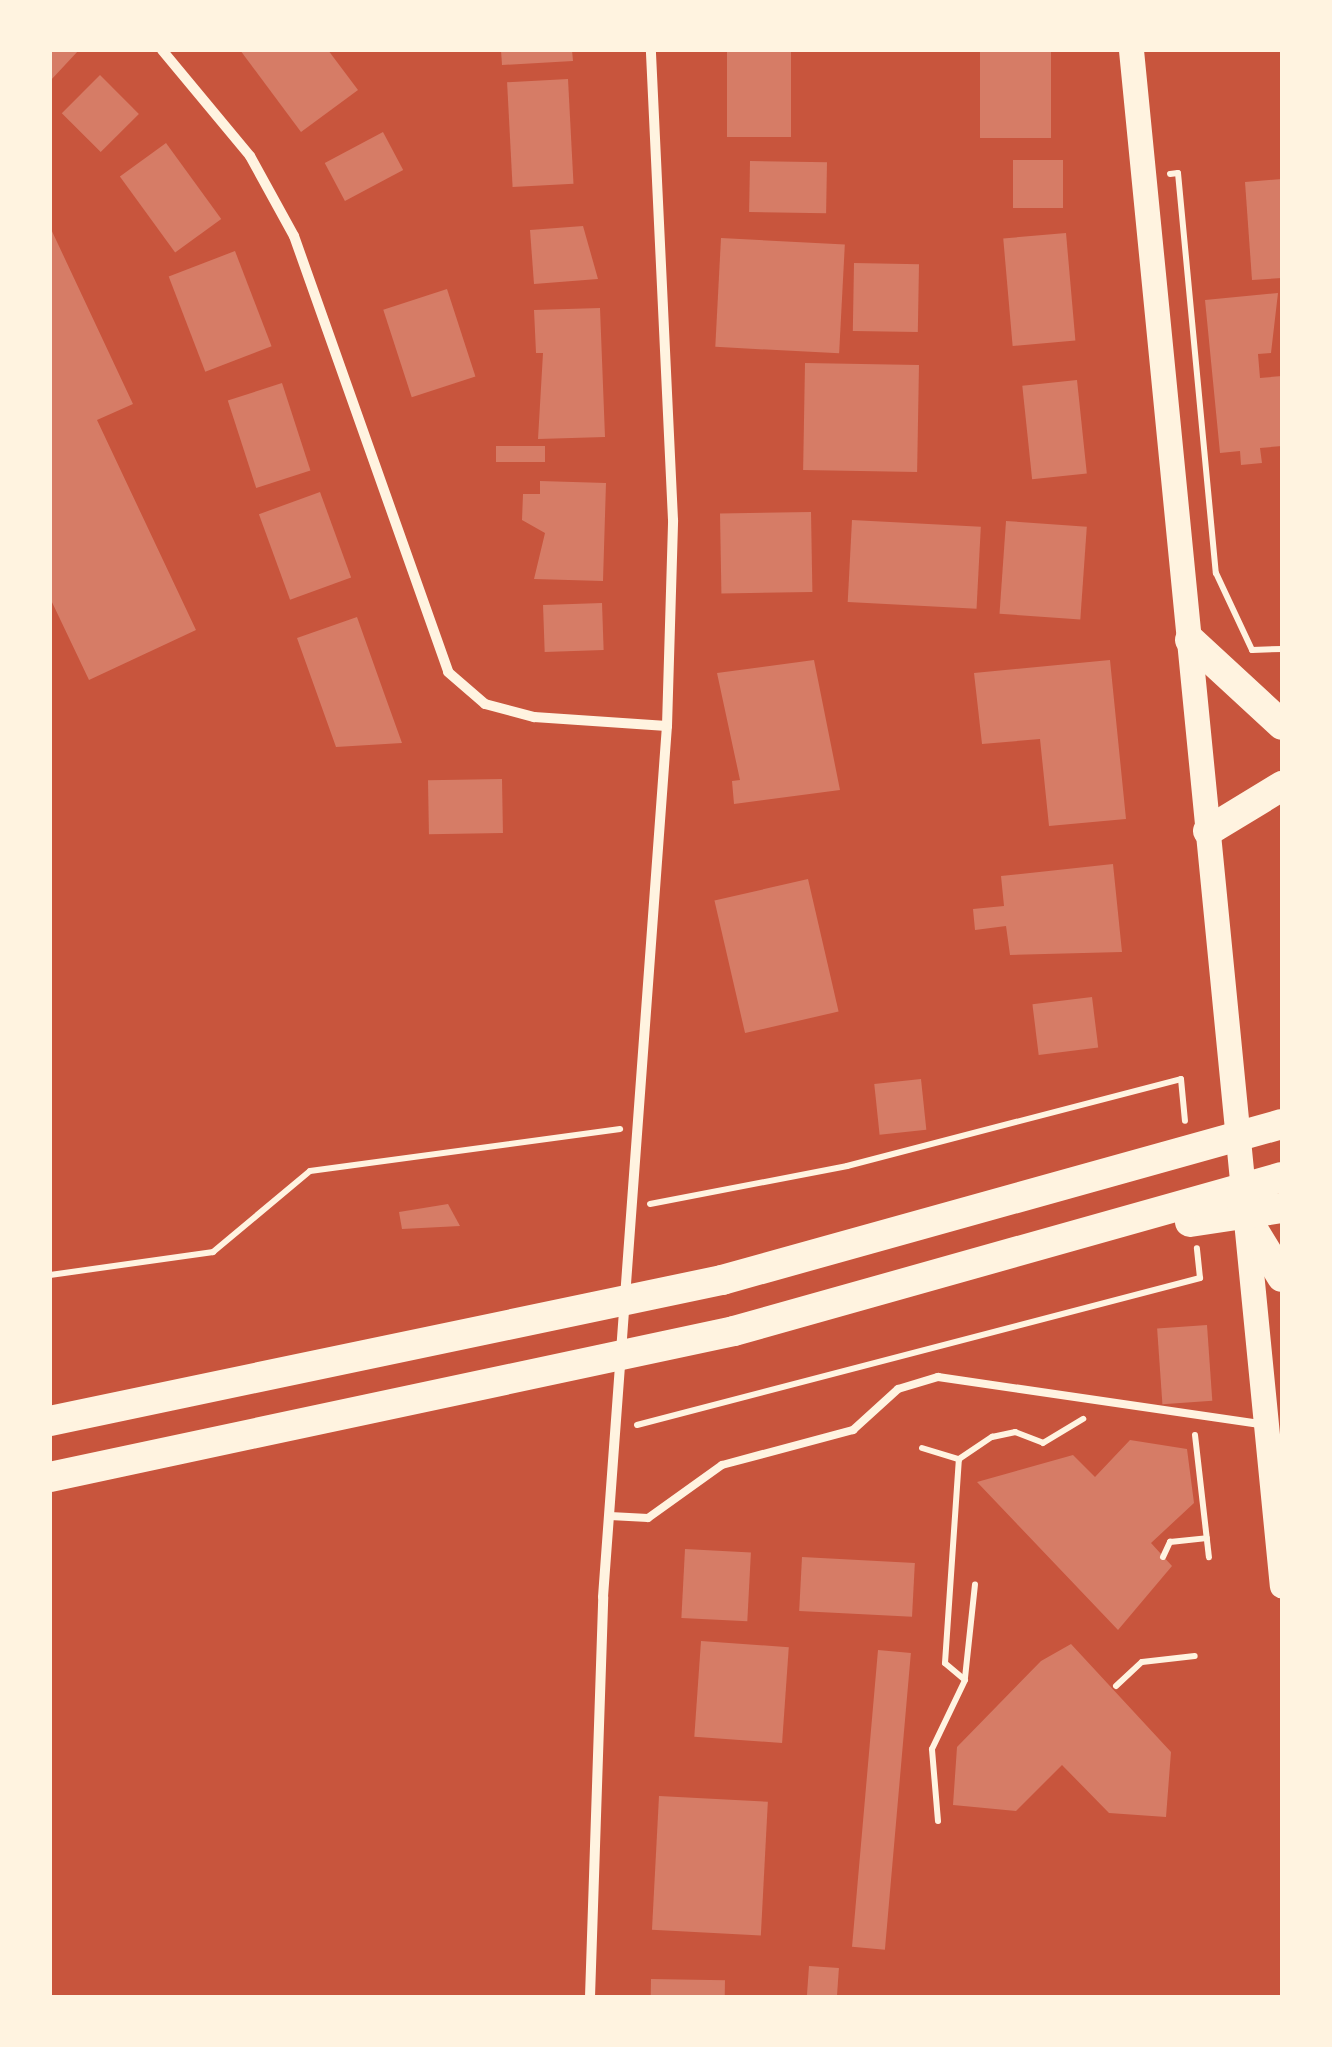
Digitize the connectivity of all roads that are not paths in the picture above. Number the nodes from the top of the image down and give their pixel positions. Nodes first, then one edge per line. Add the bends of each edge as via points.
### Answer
1 (162, 50) edge
2 (651, 50) edge
3 (1131, 50) edge
4 (1190, 640) junction
5 (1282, 725) edge
6 (667, 726) junction
7 (1282, 786) edge
8 (1208, 831) junction
9 (1282, 1124) edge
10 (1282, 1177) edge
11 (1282, 1208) edge
12 (1246, 1218) joint
13 (1093, 1237) junction
14 (1271, 1275) edge
15 (50, 1421) edge
16 (1266, 1425) junction
17 (50, 1477) edge
18 (1277, 1480) edge
19 (610, 1516) junction
20 (1282, 1586) edge
21 (590, 1997) edge

1 - 6 street via 250,156 294,236 448,672 484,704 534,717
2 - 6 street via 673,520
3 - 4 main road
4 - 5 highway
4 - 8 main road
6 - 19 street
7 - 8 highway
8 - 12 main road
9 - 15 highway via 722,1280
10 - 13 highway
11 - 13 highway
12 - 14 highway
13 - 17 highway via 640,1353
14 - 16 main road
16 - 18 main road
16 - 19 lane via 938,1377 898,1389 853,1430 722,1465 648,1518
18 - 20 main road
19 - 21 street

